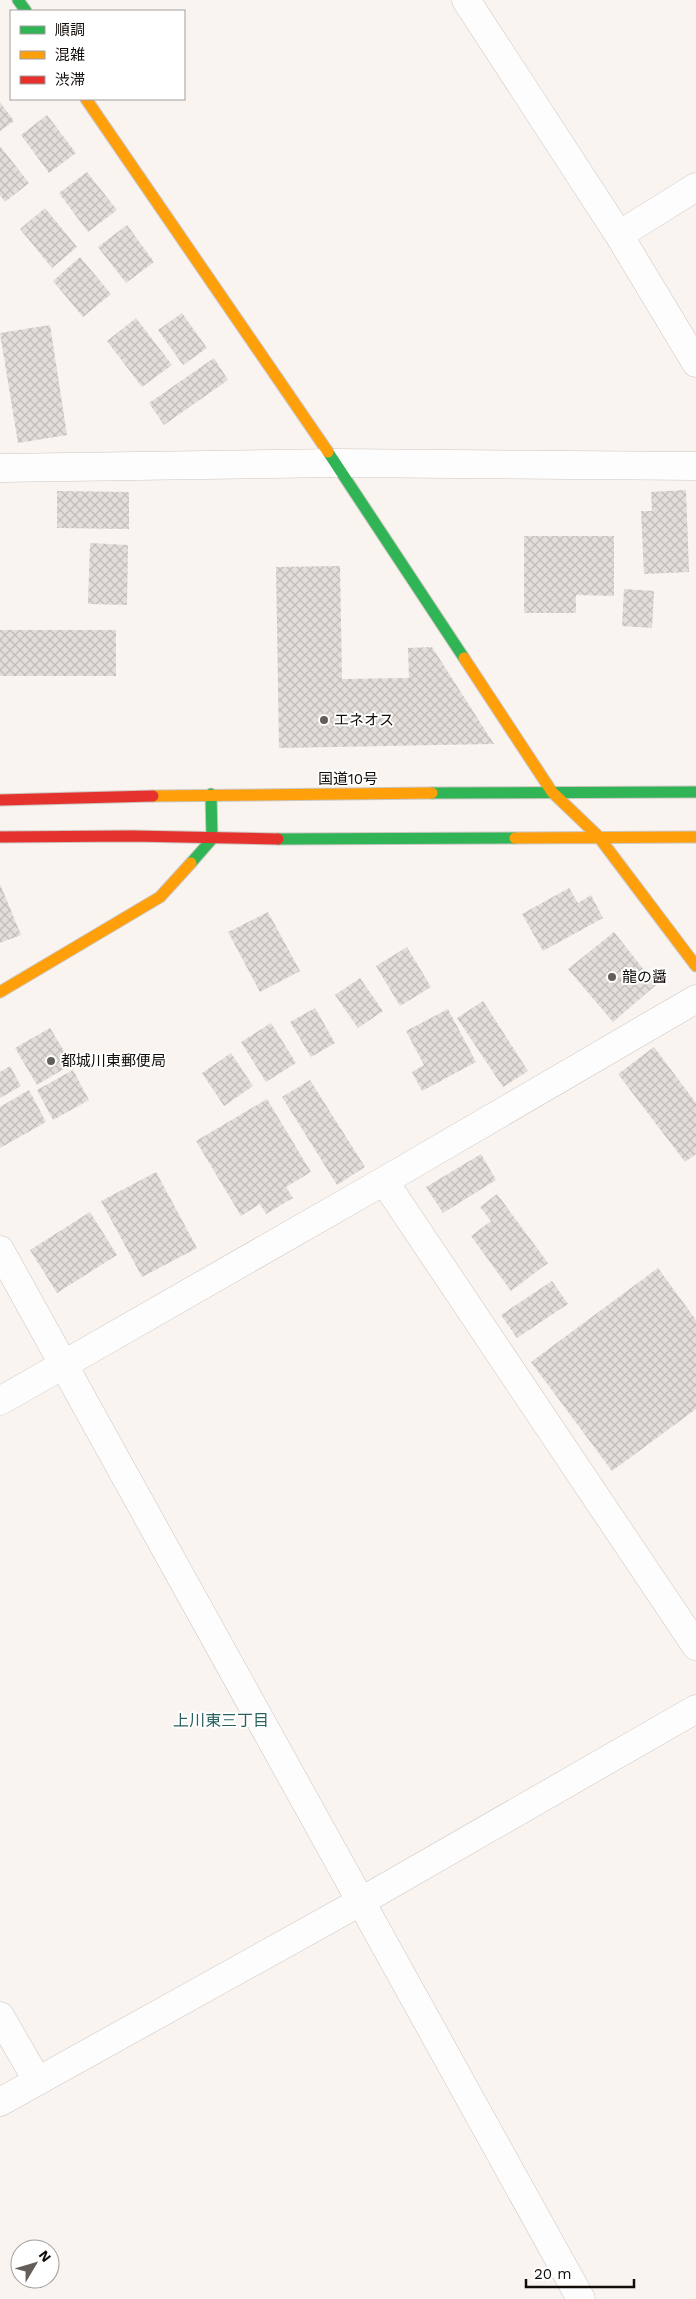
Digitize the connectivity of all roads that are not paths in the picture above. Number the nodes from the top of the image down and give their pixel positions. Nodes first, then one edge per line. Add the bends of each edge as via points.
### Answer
1 (466, 0) edge
2 (87, 100) edge
3 (696, 187) edge
4 (619, 235) junction
5 (696, 363) edge
6 (336, 463) junction
7 (696, 466) edge
8 (0, 468) edge
9 (552, 792) junction
10 (696, 792) edge
11 (212, 794) junction
12 (0, 800) edge
13 (598, 836) junction
14 (0, 837) edge
15 (696, 837) edge
16 (212, 839) junction
17 (696, 966) edge
18 (0, 992) edge
19 (696, 999) edge
20 (384, 1181) junction
21 (0, 1250) edge
22 (63, 1365) junction
23 (0, 1401) edge
24 (696, 1646) edge
25 (696, 1709) edge
26 (360, 1902) junction
27 (0, 2016) edge
28 (37, 2080) junction
29 (0, 2102) edge
30 (581, 2299) edge

1 - 4 street
2 - 6 main road
3 - 4 street
4 - 5 street
6 - 7 street
6 - 8 street
6 - 9 main road
9 - 10 main road, 国道10号
9 - 11 main road, 国道10号
9 - 13 main road
11 - 12 main road, 国道10号
11 - 16 main road
13 - 15 main road
13 - 16 main road
13 - 17 main road
14 - 16 main road
16 - 18 main road via 160,897
19 - 20 street
20 - 22 street
20 - 24 street
21 - 22 street
22 - 23 street
22 - 26 street
25 - 26 street
26 - 28 street
26 - 30 street
27 - 28 street
28 - 29 street

